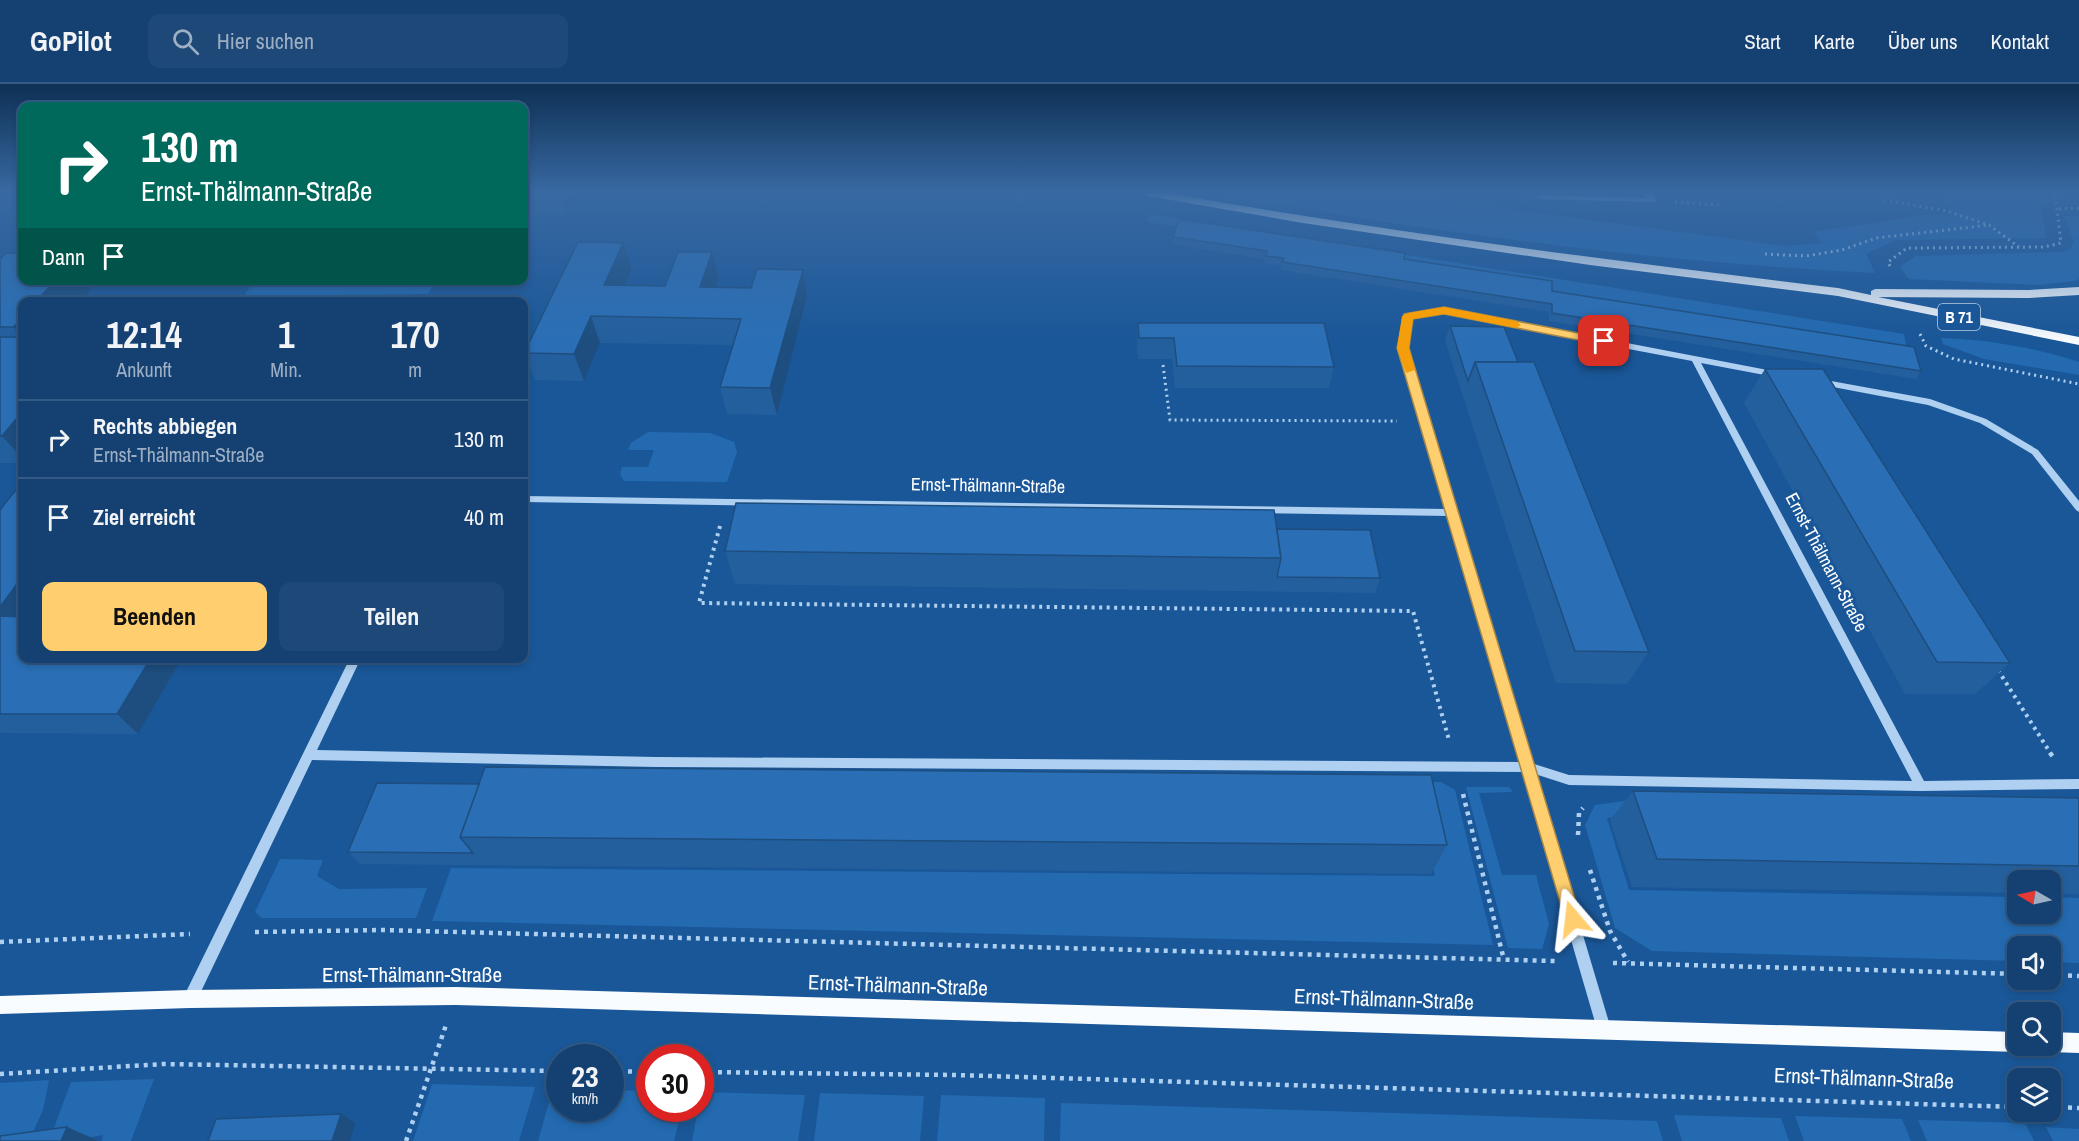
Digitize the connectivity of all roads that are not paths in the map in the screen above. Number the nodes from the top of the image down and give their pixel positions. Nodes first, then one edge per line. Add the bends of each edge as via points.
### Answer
1 (1452, 242) edge
2 (2079, 291) edge
3 (1838, 292) junction
4 (2079, 341) edge
5 (1695, 359) junction
6 (1789, 376) edge
7 (1813, 381) edge
8 (528, 499) edge
9 (2079, 508) edge
10 (1452, 513) junction
11 (354, 663) edge
12 (308, 755) junction
13 (1527, 766) junction
14 (2075, 784) edge
15 (1921, 786) junction
16 (190, 999) junction
17 (0, 1005) edge
18 (1605, 1029) junction
19 (2007, 1041) edge
20 (2061, 1042) edge
21 (2079, 1043) edge

1 - 3 main road, B 71
2 - 3 main road, B 71
3 - 4 main road, B 71
5 - 6 street
5 - 10 street via 1444,311 1408,316 1403,348
5 - 15 street, Ernst-Thälmann-Straße
7 - 9 street via 1930,402 1983,421 2035,453
8 - 10 street, Ernst-Thälmann-Straße
10 - 13 street
11 - 12 street
12 - 13 street via 680,762
12 - 16 street
13 - 15 street via 1569,780
13 - 18 street
14 - 15 street
16 - 17 main road, Ernst-Thälmann-Straße
16 - 18 main road, Ernst-Thälmann-Straße via 456,996
18 - 19 main road, Ernst-Thälmann-Straße
20 - 21 main road

